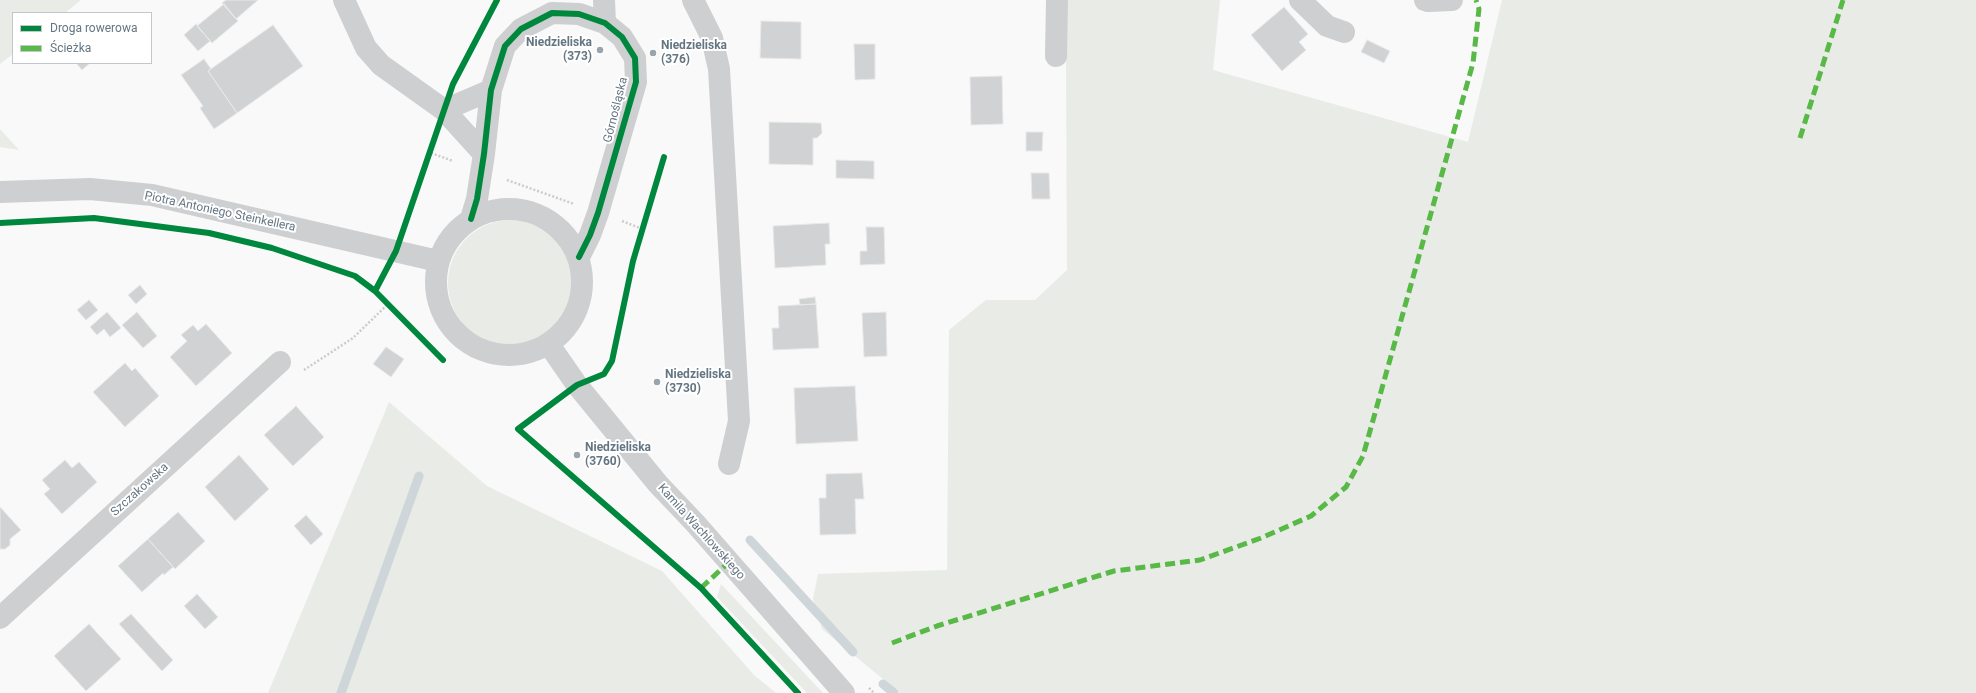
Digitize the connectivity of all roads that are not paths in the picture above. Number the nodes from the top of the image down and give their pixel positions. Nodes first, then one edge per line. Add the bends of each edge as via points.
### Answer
1 (344, 0) edge
2 (604, 0) edge
3 (693, 0) edge
4 (1057, 0) edge
5 (1300, 0) edge
6 (1425, 0) edge
7 (1452, 0) edge
8 (557, 7) edge
9 (605, 23) junction
10 (1344, 32) dead end
11 (1056, 56) dead end
12 (491, 90) junction
13 (444, 110) junction
14 (482, 162) junction
15 (0, 192) edge
16 (471, 219) junction
17 (579, 257) junction
18 (438, 260) junction
19 (550, 346) junction
20 (280, 362) dead end
21 (729, 464) dead end
22 (0, 618) edge
23 (844, 693) edge

1 - 13 street via 366,48 381,65
2 - 9 street
3 - 21 street via 712,38 719,69 739,421
4 - 11 street
5 - 10 street via 1327,26
6 - 7 street
8 - 9 street, Górnośląska
8 - 12 street, Górnośląska via 521,28 505,46
9 - 17 street, Górnośląska via 622,37 635,58 636,82 598,212
12 - 13 street
12 - 14 street, Górnośląska
13 - 14 street
14 - 16 street, Górnośląska via 477,199
15 - 18 street, Piotra Antoniego Steinkellera via 90,189 152,195
16 - 17 street via 504,209 535,214 559,229
16 - 18 street via 452,236
17 - 19 street via 582,279 580,297 565,333
18 - 19 street via 436,280 439,302 447,321 466,341 478,348 504,355 523,355
19 - 23 street, Kamila Wachlowskiego via 577,385 658,484
20 - 22 street, Szczakowska

